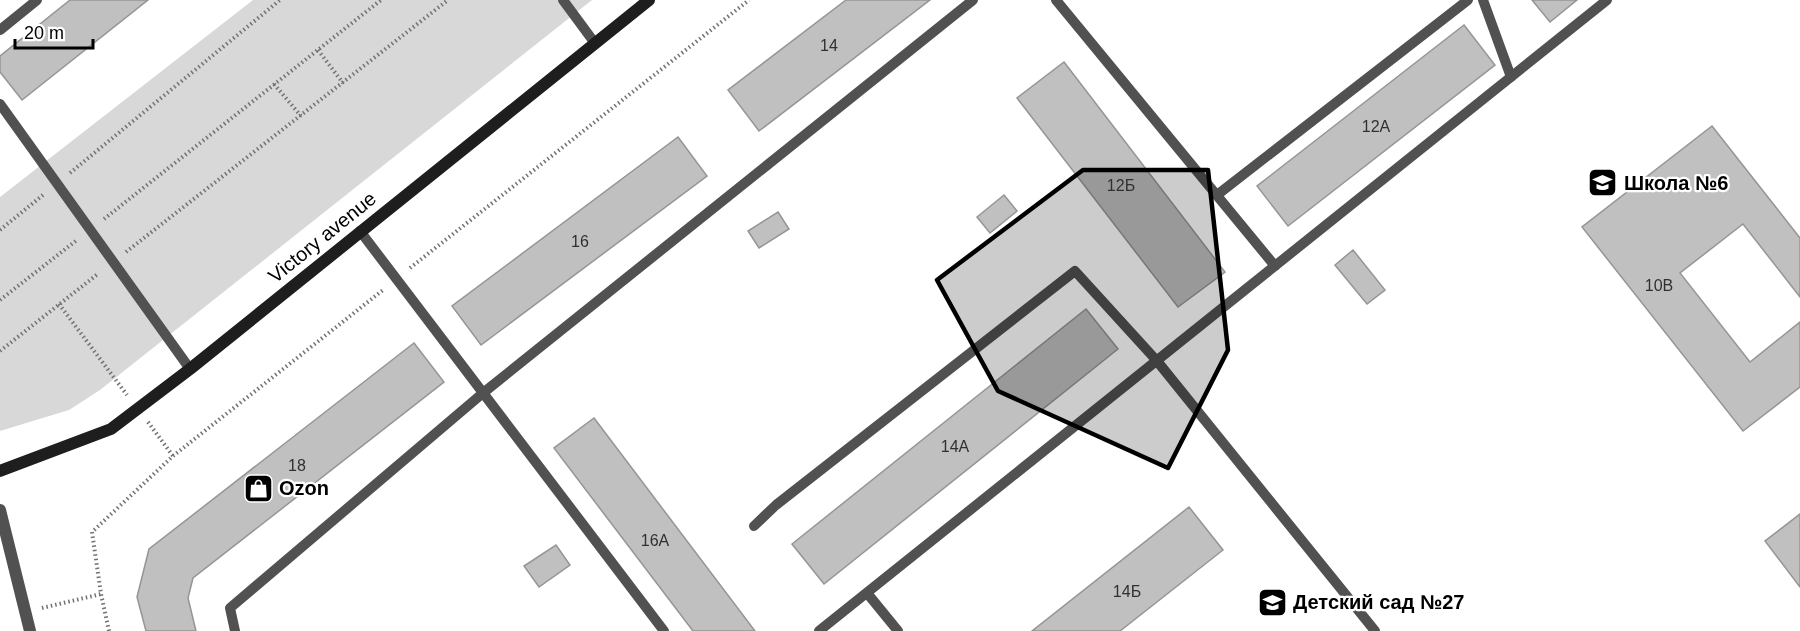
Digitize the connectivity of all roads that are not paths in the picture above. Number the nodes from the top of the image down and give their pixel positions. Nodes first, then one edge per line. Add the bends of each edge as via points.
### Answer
1 (37, 0) edge
2 (563, 0) edge
3 (649, 0) edge
4 (973, 0) edge
5 (1056, 0) edge
6 (1468, 0) edge
7 (1483, 0) edge
8 (1607, 0) edge
9 (0, 30) edge
10 (594, 42) junction
11 (1511, 77) junction
12 (0, 104) edge
13 (1217, 195) junction
14 (360, 231) junction
15 (1275, 266) junction
16 (1156, 361) junction
17 (190, 369) junction
18 (483, 393) junction
19 (0, 471) edge
20 (0, 510) edge
21 (754, 526) dead end
22 (867, 592) junction
23 (662, 630) edge
24 (30, 631) edge
25 (235, 631) edge
26 (819, 631) edge
27 (898, 631) edge
28 (1375, 631) edge

1 - 9 lane
2 - 10 lane
3 - 10 main road, Victory avenue
4 - 18 lane
5 - 13 lane
6 - 13 lane
7 - 11 lane
8 - 11 lane
10 - 14 main road, Victory avenue
11 - 15 lane
12 - 17 lane
13 - 15 lane
14 - 17 main road, Victory avenue
14 - 18 lane
15 - 16 lane
16 - 21 lane via 1075,271
16 - 22 lane
16 - 28 lane
17 - 19 main road, Victory avenue via 111,429
18 - 23 lane
18 - 25 lane via 230,608
20 - 24 street
22 - 26 lane
22 - 27 lane

